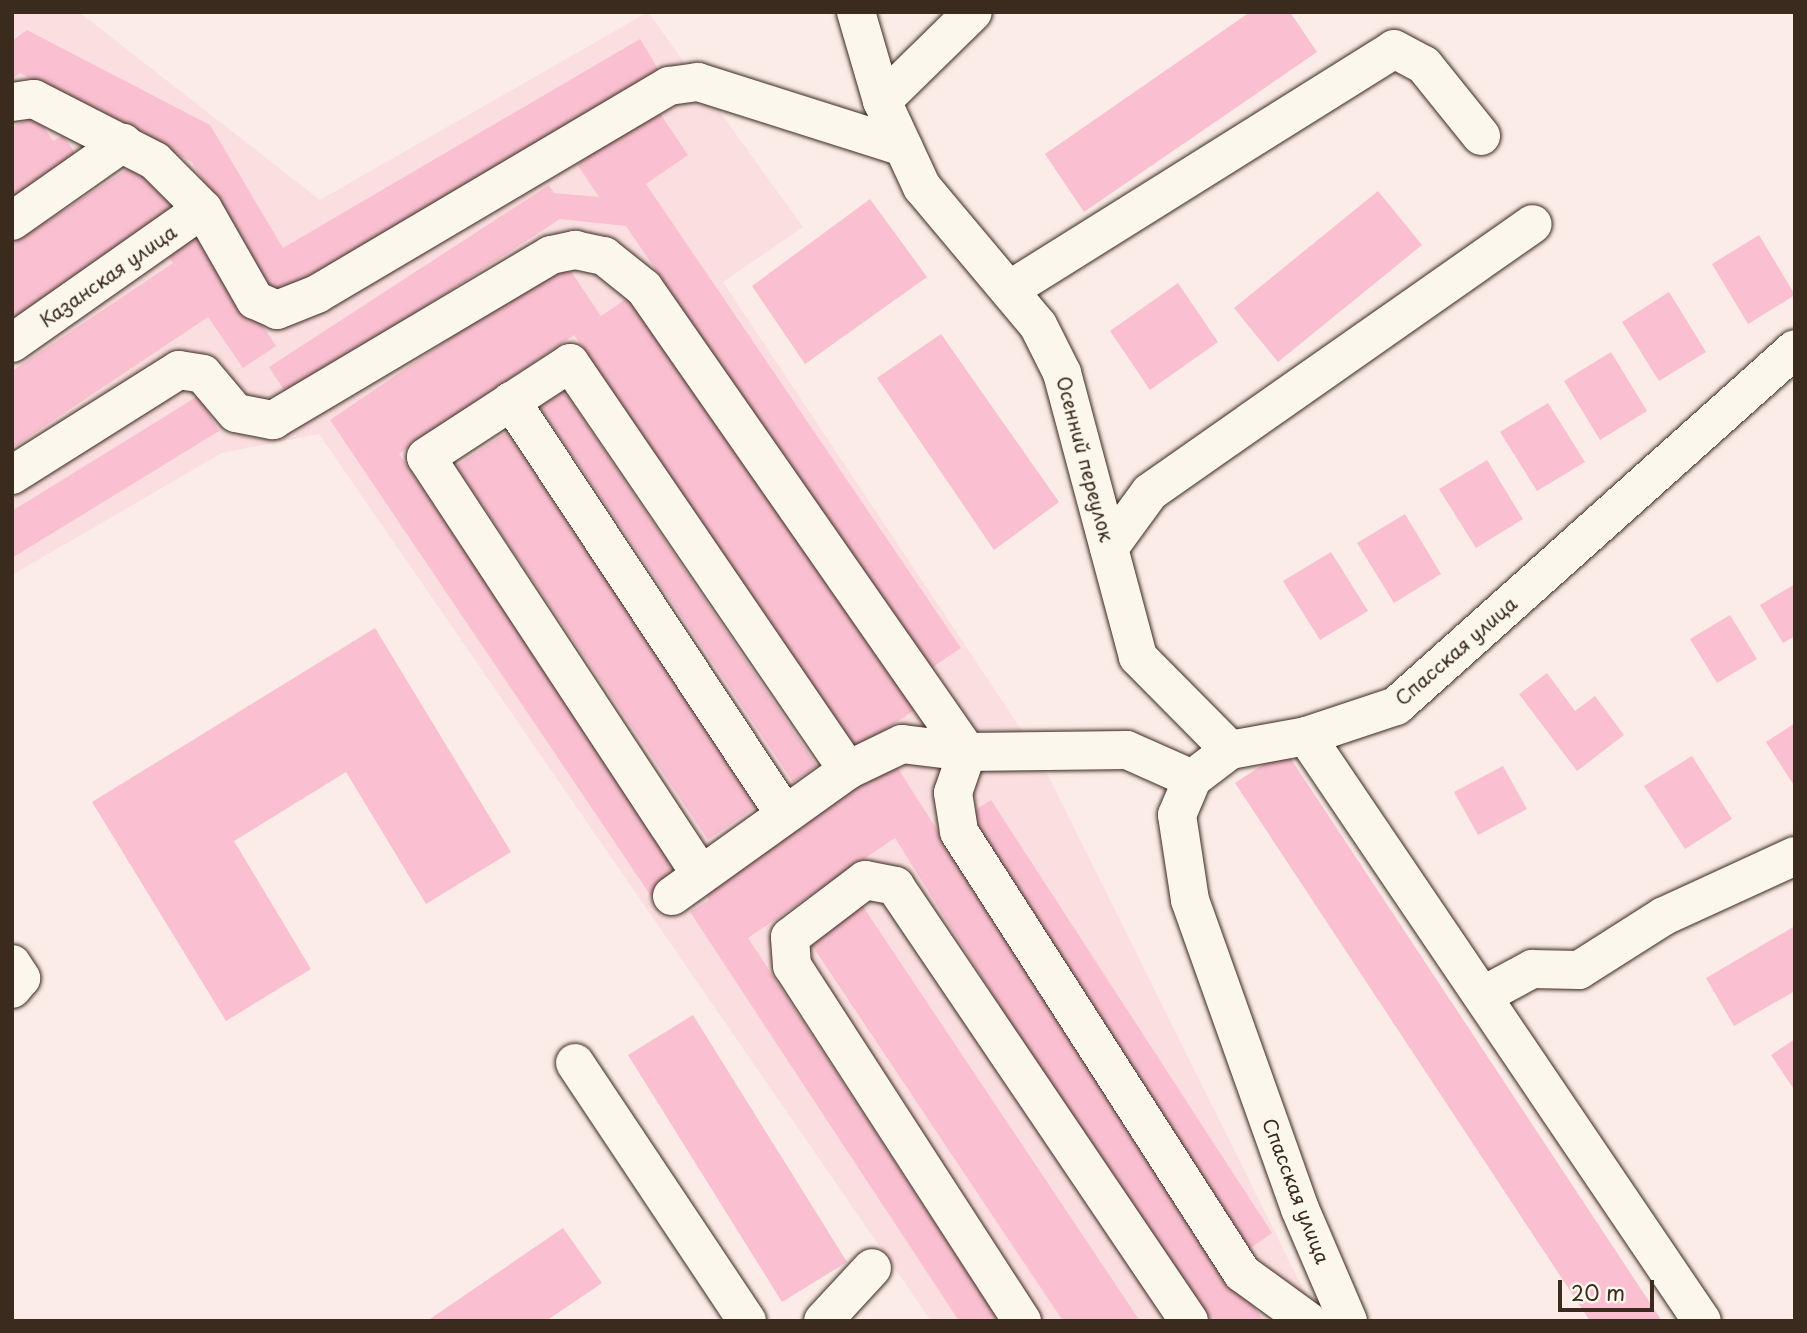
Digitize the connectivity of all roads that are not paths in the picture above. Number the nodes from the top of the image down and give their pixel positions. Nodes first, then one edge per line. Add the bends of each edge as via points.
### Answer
1 (856, 12) edge
2 (973, 12) edge
3 (882, 101) junction
4 (12, 102) edge
5 (1481, 136) dead end
6 (123, 142) junction
7 (904, 147) junction
8 (203, 209) junction
9 (12, 221) edge
10 (1533, 225) dead end
11 (1009, 290) junction
12 (12, 343) edge
13 (1795, 349) edge
14 (511, 401) junction
15 (12, 475) edge
16 (1109, 548) junction
17 (1306, 736) junction
18 (1230, 750) junction
19 (967, 752) junction
20 (848, 770) junction
21 (1192, 779) junction
22 (785, 815) junction
23 (1795, 856) edge
24 (12, 964) edge
25 (12, 989) edge
26 (1484, 995) junction
27 (575, 1063) dead end
28 (872, 1268) dead end
29 (747, 1321) edge
30 (822, 1321) edge
31 (1022, 1321) edge
32 (1189, 1321) edge
33 (1308, 1321) edge
34 (1348, 1321) edge
35 (1702, 1321) edge

1 - 3 street, Осенний переулок
2 - 3 street
3 - 7 street, Осенний переулок
4 - 6 street via 34,99
5 - 11 street via 1424,65 1394,49
6 - 8 street via 155,161
6 - 9 street
7 - 8 street via 698,82 670,86 317,294 277,310 255,300
7 - 11 street, Осенний переулок via 922,187
8 - 12 street, Казанская улица
10 - 16 street via 1150,492
11 - 16 street, Осенний переулок via 1038,325 1062,373
13 - 17 street, Спасская улица via 1396,706
14 - 20 street via 570,363
14 - 22 street
14 - 22 street via 426,457 687,885
15 - 19 street via 179,370 203,374 236,413 273,420 551,255 575,250 604,256 644,288
16 - 18 street, Осенний переулок via 1138,657
17 - 18 street, Спасская улица
17 - 26 street
18 - 21 street, Спасская улица
19 - 20 street via 902,744
19 - 21 street via 1127,750
19 - 33 street via 953,793 960,832 1242,1273
20 - 22 street
21 - 34 street, Спасская улица via 1177,815 1190,900 1300,1209
23 - 26 street via 1664,916 1579,970 1532,969
24 - 25 street via 21,978
26 - 35 street
27 - 29 street
28 - 30 street
31 - 32 street via 792,966 790,937 865,880 895,886

